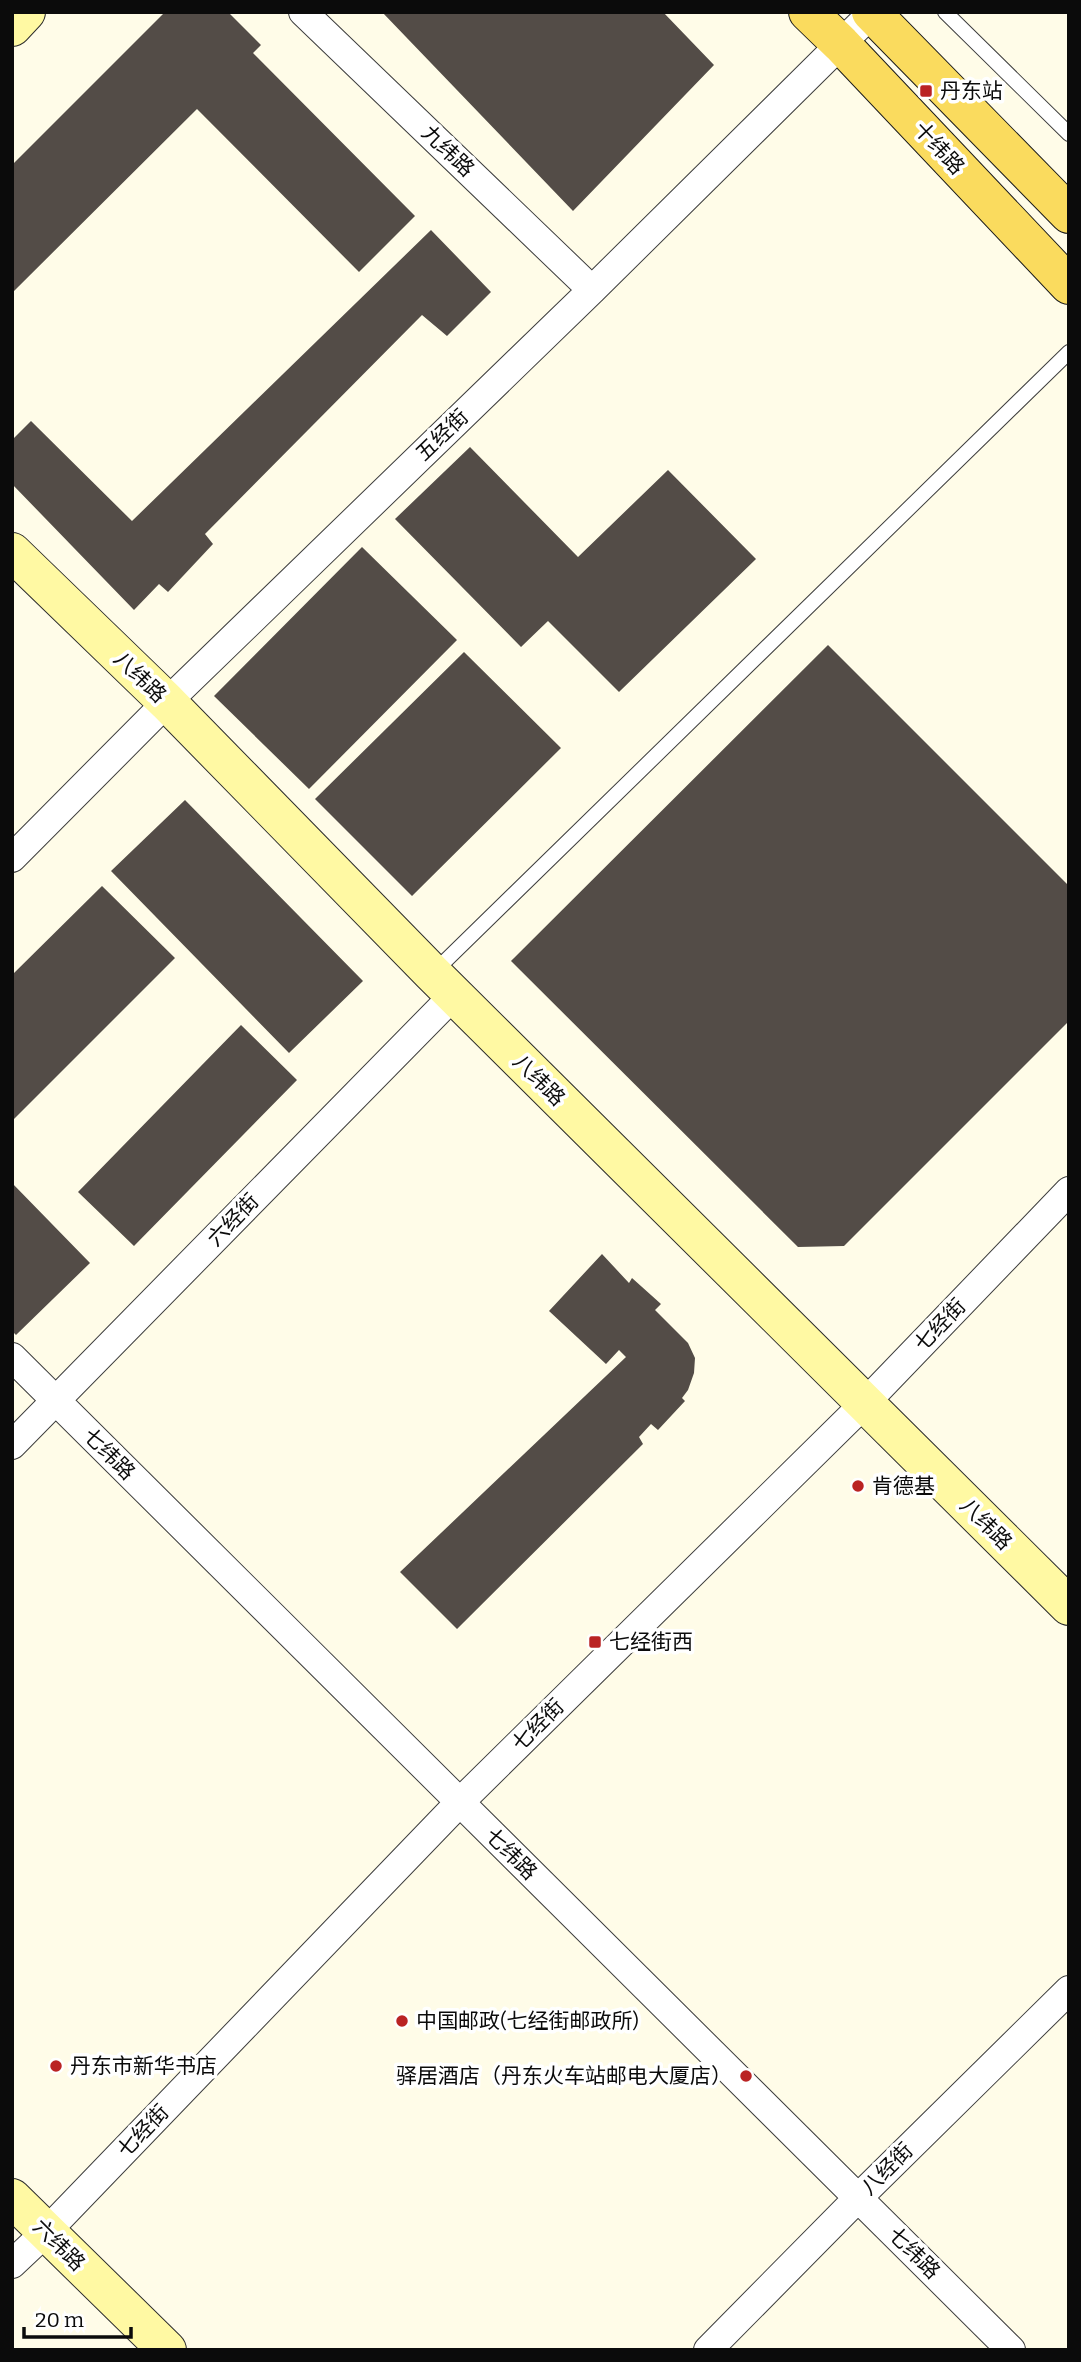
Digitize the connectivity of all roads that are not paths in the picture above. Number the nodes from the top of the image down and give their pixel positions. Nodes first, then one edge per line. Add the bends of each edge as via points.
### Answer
1 (26, 12) edge
2 (303, 12) edge
3 (808, 12) edge
4 (880, 12) edge
5 (945, 12) edge
6 (872, 13) edge
7 (12, 27) edge
8 (841, 44) junction
9 (1069, 135) edge
10 (1069, 214) edge
11 (1069, 285) edge
12 (592, 290) junction
13 (1069, 352) edge
14 (12, 552) edge
15 (167, 702) junction
16 (12, 858) edge
17 (443, 984) junction
18 (1069, 1191) edge
19 (12, 1357) edge
20 (56, 1401) junction
21 (864, 1403) junction
22 (12, 1445) edge
23 (1069, 1606) edge
24 (460, 1802) junction
25 (1069, 1990) edge
26 (12, 2198) edge
27 (858, 2198) junction
28 (46, 2232) junction
29 (12, 2264) edge
30 (167, 2350) edge
31 (708, 2350) edge
32 (1011, 2350) edge

1 - 7 street
2 - 12 street, 九纬路
3 - 8 main road, 十纬路
4 - 6 lane
5 - 9 lane
6 - 8 street, 五经街
6 - 10 main road
8 - 11 main road, 十纬路
8 - 12 street, 五经街
12 - 15 street, 五经街
13 - 17 lane
14 - 15 street, 八纬路
15 - 16 street, 五经街
15 - 17 street, 八纬路
17 - 20 street, 六经街
17 - 21 street, 八纬路
18 - 21 street, 七经街
19 - 20 street, 七纬路
20 - 22 street, 六经街
20 - 24 street, 七纬路
21 - 23 street, 八纬路
21 - 24 street, 七经街
24 - 27 street, 七纬路
24 - 28 street, 七经街
25 - 27 street, 八经街
26 - 28 street, 六纬路
27 - 31 street, 八经街
27 - 32 street, 七纬路
28 - 29 street, 七经街
28 - 30 street, 六纬路

